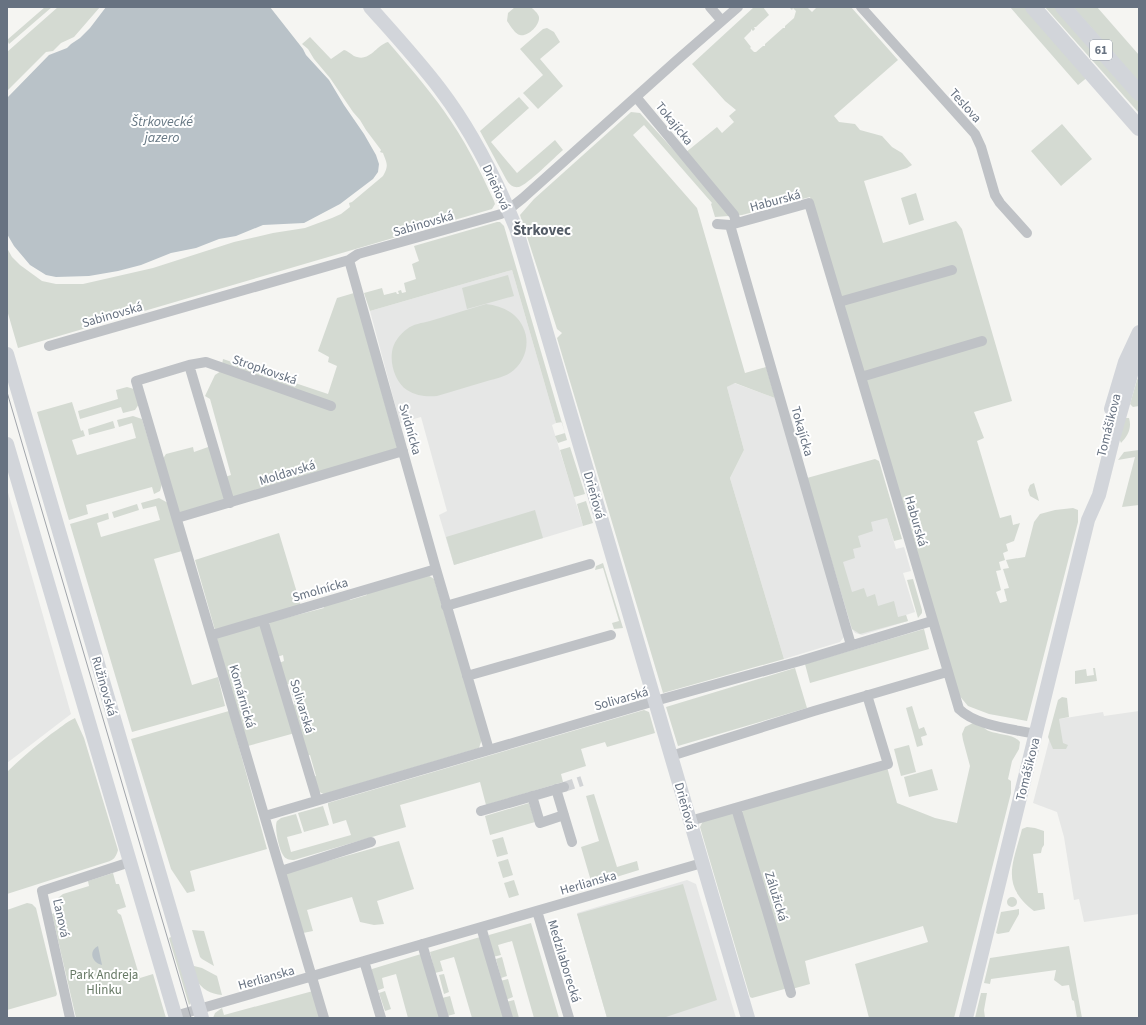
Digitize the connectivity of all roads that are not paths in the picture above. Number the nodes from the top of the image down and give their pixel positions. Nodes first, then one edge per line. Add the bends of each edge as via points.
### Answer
1 (370, 7) edge
2 (710, 7) edge
3 (738, 7) edge
4 (861, 7) edge
5 (1033, 7) edge
6 (1063, 7) edge
7 (722, 21) junction
8 (1139, 93) edge
9 (636, 97) junction
10 (1139, 128) edge
11 (508, 210) junction
12 (717, 224) dead end
13 (733, 224) junction
14 (1027, 233) dead end
15 (349, 260) junction
16 (952, 270) dead end
17 (839, 302) junction
18 (1139, 332) edge
19 (982, 342) dead end
20 (50, 346) dead end
21 (7, 354) edge
22 (1139, 355) edge
23 (189, 365) junction
24 (1136, 369) edge
25 (862, 377) junction
26 (136, 381) joint
27 (331, 406) dead end
28 (7, 444) edge
29 (403, 451) junction
30 (230, 502) junction
31 (177, 518) junction
32 (1088, 520) junction
33 (590, 564) dead end
34 (436, 569) junction
35 (446, 606) junction
36 (263, 620) junction
37 (932, 620) junction
38 (212, 635) junction
39 (611, 635) dead end
40 (851, 645) junction
41 (947, 672) junction
42 (467, 676) junction
43 (867, 695) junction
44 (655, 701) junction
45 (1035, 734) junction
46 (486, 751) junction
47 (671, 756) junction
48 (532, 796) junction
49 (317, 800) junction
50 (736, 808) junction
51 (482, 811) dead end
52 (564, 815) junction
53 (265, 816) junction
54 (690, 821) junction
55 (371, 842) dead end
56 (572, 842) dead end
57 (130, 862) junction
58 (702, 863) junction
59 (281, 871) junction
60 (537, 911) junction
61 (481, 927) junction
62 (422, 944) junction
63 (364, 961) junction
64 (312, 977) junction
65 (791, 993) dead end
66 (201, 1014) edge
67 (176, 1017) edge
68 (70, 1018) edge
69 (324, 1018) edge
70 (381, 1018) edge
71 (444, 1018) edge
72 (508, 1018) edge
73 (569, 1018) edge
74 (748, 1018) edge
75 (966, 1018) edge

1 - 11 street, Drieňová via 436,84 455,111 480,151
2 - 7 street
3 - 7 street, Sabinovská
4 - 14 street, Teslova via 975,134 995,195
5 - 10 main road, 61
6 - 8 main road, 61
7 - 9 street, Sabinovská
9 - 11 street, Sabinovská
9 - 13 street, Tokajícka via 734,215
11 - 15 street, Sabinovská via 358,254
11 - 44 street, Drieňová via 535,291
12 - 13 street, Haburská
13 - 17 street, Haburská via 809,203
13 - 40 street, Tokajícka
15 - 20 street, Sabinovská
15 - 29 street, Svidnícka
16 - 17 street
17 - 25 street, Haburská
18 - 32 street, Tomášikova via 1120,378 1104,436 1088,506
19 - 25 street
21 - 66 street, Ružinovská
22 - 24 street, Tomášikova
23 - 26 street, Stropkovská
23 - 27 street, Stropkovská via 206,362
23 - 30 street
24 - 32 street, Tomášikova via 1113,439 1099,496
25 - 37 street, Haburská
26 - 31 street, Komárnická
28 - 57 street, Ružinovská
29 - 30 street, Moldavská
29 - 34 street, Svidnícka
30 - 31 street, Moldavská
31 - 38 street, Komárnická
32 - 45 street, Tomášikova
33 - 35 street
34 - 35 street, Svidnícka
34 - 36 street, Smolnícka
35 - 42 street, Svidnícka
36 - 38 street, Smolnícka
36 - 49 street, Solivarská
37 - 40 street, Solivarská
37 - 41 street, Haburská
38 - 53 street, Komárnická
39 - 42 street
40 - 44 street, Solivarská
41 - 43 street
41 - 45 street, Haburská via 959,709 964,714 984,722
42 - 46 street, Svidnícka
43 - 47 street
43 - 50 street via 888,764
44 - 46 street, Solivarská
44 - 47 street, Drieňová
45 - 75 street, Tomášikova
46 - 49 street, Solivarská
47 - 54 street, Drieňová
48 - 51 street
48 - 52 street via 540,823
48 - 52 street via 560,788
49 - 53 street, Solivarská
50 - 54 street
50 - 65 street, Zálužická
52 - 56 street
53 - 59 street, Komárnická
54 - 58 street, Drieňová
55 - 59 street
57 - 67 street, Ružinovská
57 - 68 street, Ľanová via 42,891
58 - 60 street, Herlianska
58 - 74 street, Drieňová
59 - 64 street, Komárnická
60 - 61 street, Herlianska
60 - 73 street, Medzilaborecká
61 - 62 street, Herlianska
61 - 72 street
62 - 63 street, Herlianska
62 - 71 street
63 - 64 street, Herlianska
63 - 70 street
64 - 66 street, Herlianska
64 - 69 street, Komárnická
66 - 67 street, Herlianska

